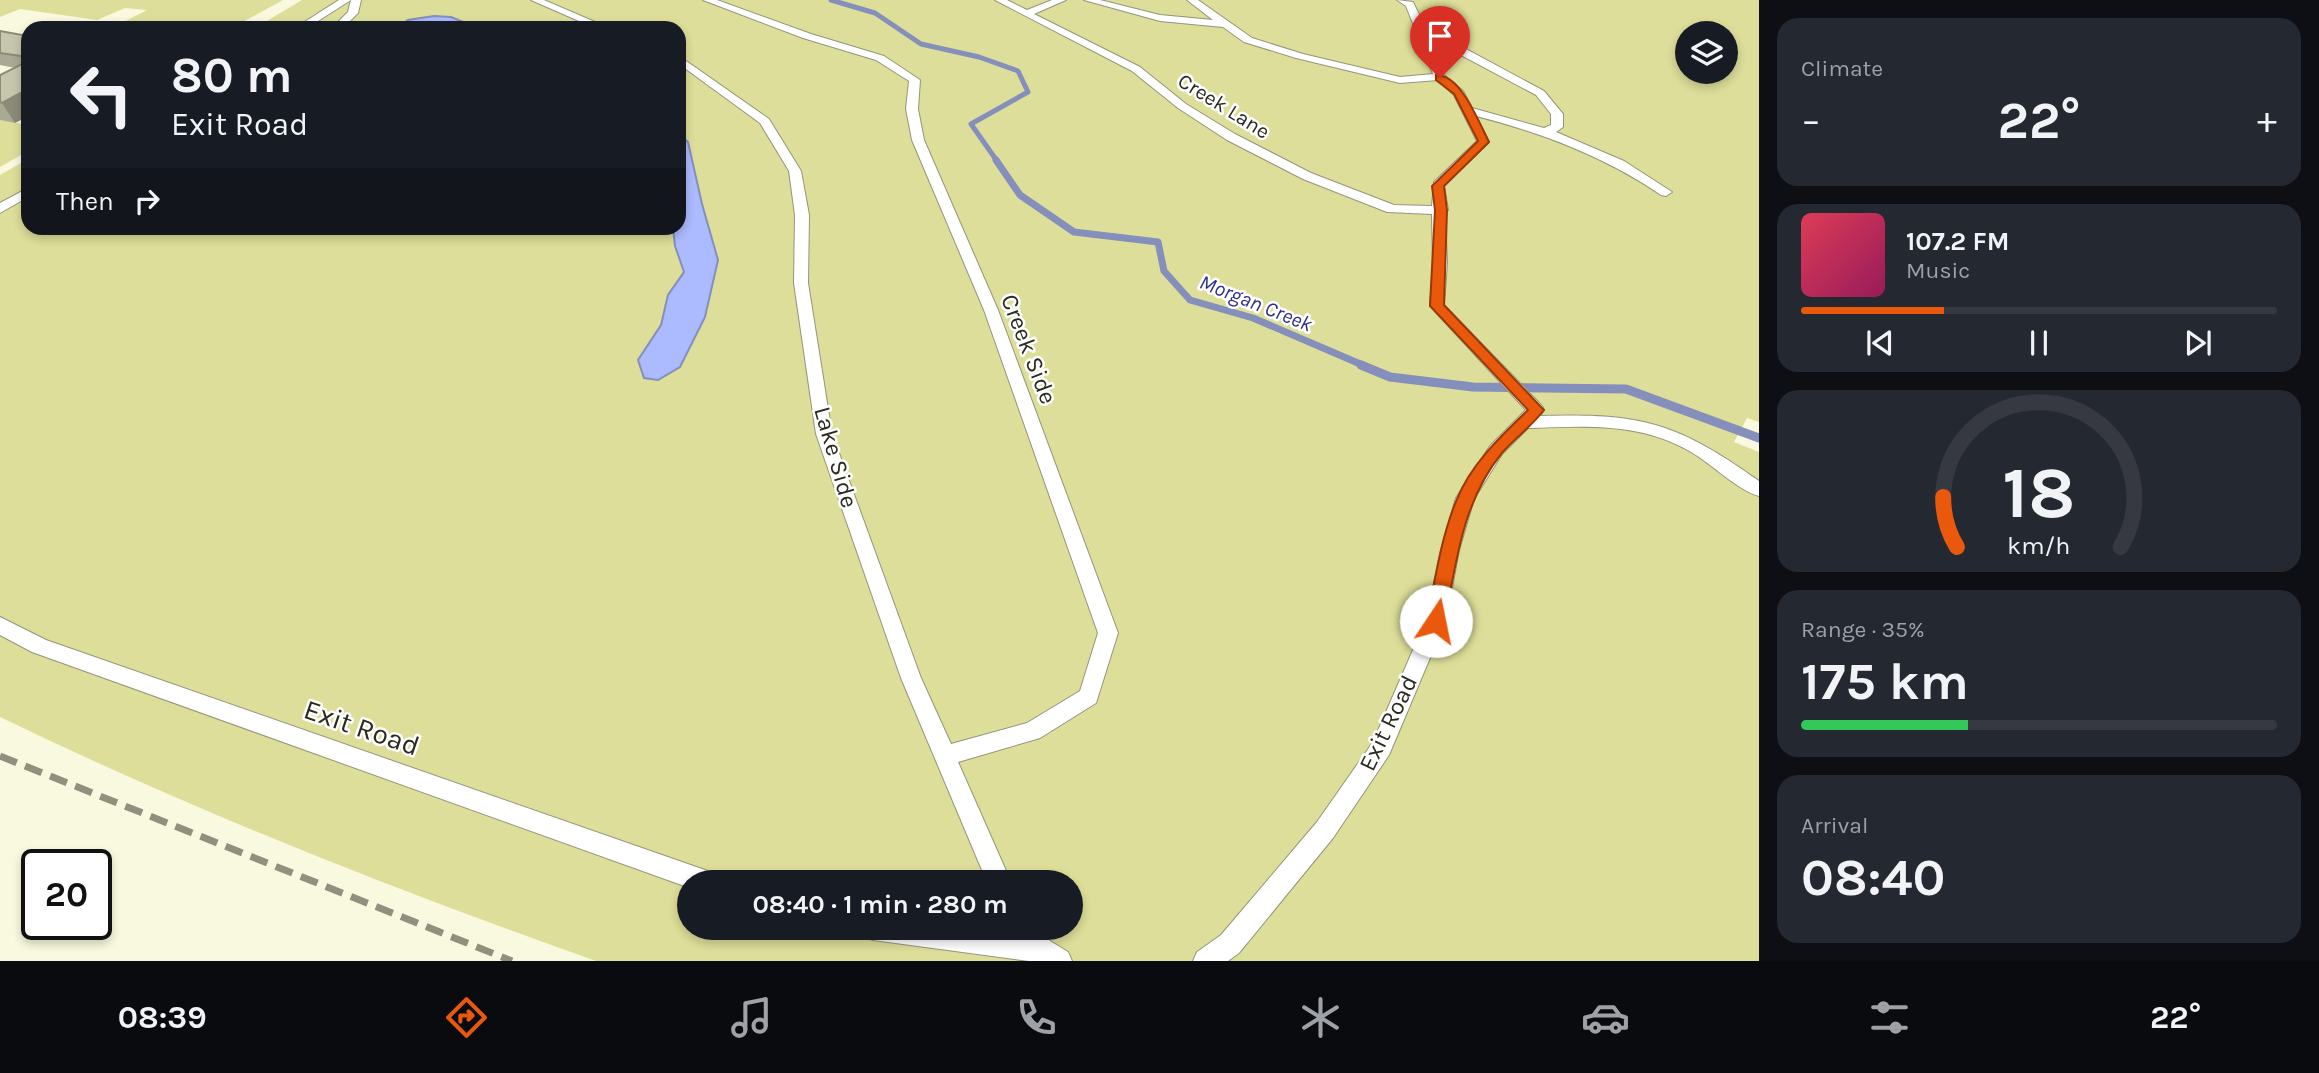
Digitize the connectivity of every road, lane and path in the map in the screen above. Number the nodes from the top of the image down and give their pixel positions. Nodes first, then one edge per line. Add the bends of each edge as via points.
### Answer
1 (346, 0) edge
2 (356, 0) edge
3 (536, 0) edge
4 (708, 0) edge
5 (1000, 0) edge
6 (1061, 0) edge
7 (1089, 0) edge
8 (1192, 0) edge
9 (1402, 0) edge
10 (1027, 13) junction
11 (312, 21) edge
12 (345, 21) edge
13 (587, 21) edge
14 (1226, 24) junction
15 (1420, 29) junction
16 (686, 64) edge
17 (1440, 78) junction
18 (1468, 110) junction
19 (1548, 131) junction
20 (1666, 192) dead end
21 (21, 196) edge
22 (0, 209) edge
23 (1441, 210) junction
24 (1530, 416) junction
25 (1759, 490) edge
26 (0, 625) edge
27 (944, 756) junction
28 (994, 870) edge
29 (677, 872) edge
30 (949, 940) edge
31 (1036, 940) edge
32 (1050, 956) edge
33 (1206, 961) edge

1 - 11 lane
2 - 12 lane via 354,13
3 - 13 lane
4 - 27 lane, Creek Side via 880,58 915,80 912,109 918,140 991,310 1108,633 1089,697 1032,731
5 - 10 lane, Creek Lane
6 - 10 lane
7 - 14 lane via 1160,18
8 - 14 lane
9 - 15 lane via 1410,4
10 - 23 lane, Creek Lane via 1136,69 1221,131 1307,176 1392,209
14 - 17 lane via 1248,40 1300,56 1400,80
15 - 17 lane
15 - 19 lane via 1540,93 1557,114 1557,127
16 - 27 lane, Lake Side via 765,121 795,171 802,215 801,283 824,434 911,678
17 - 18 lane via 1459,93
18 - 19 lane
18 - 23 lane via 1483,142 1438,186
19 - 20 lane via 1646,177
21 - 22 lane
23 - 24 lane via 1437,306 1492,362
24 - 25 lane via 1658,430 1683,440
24 - 33 lane, Exit Road via 1496,450 1465,498 1436,621 1381,748 1325,830 1230,944
26 - 29 lane, Exit Road via 39,646
27 - 28 lane, Lake Side
30 - 32 lane
31 - 32 lane

